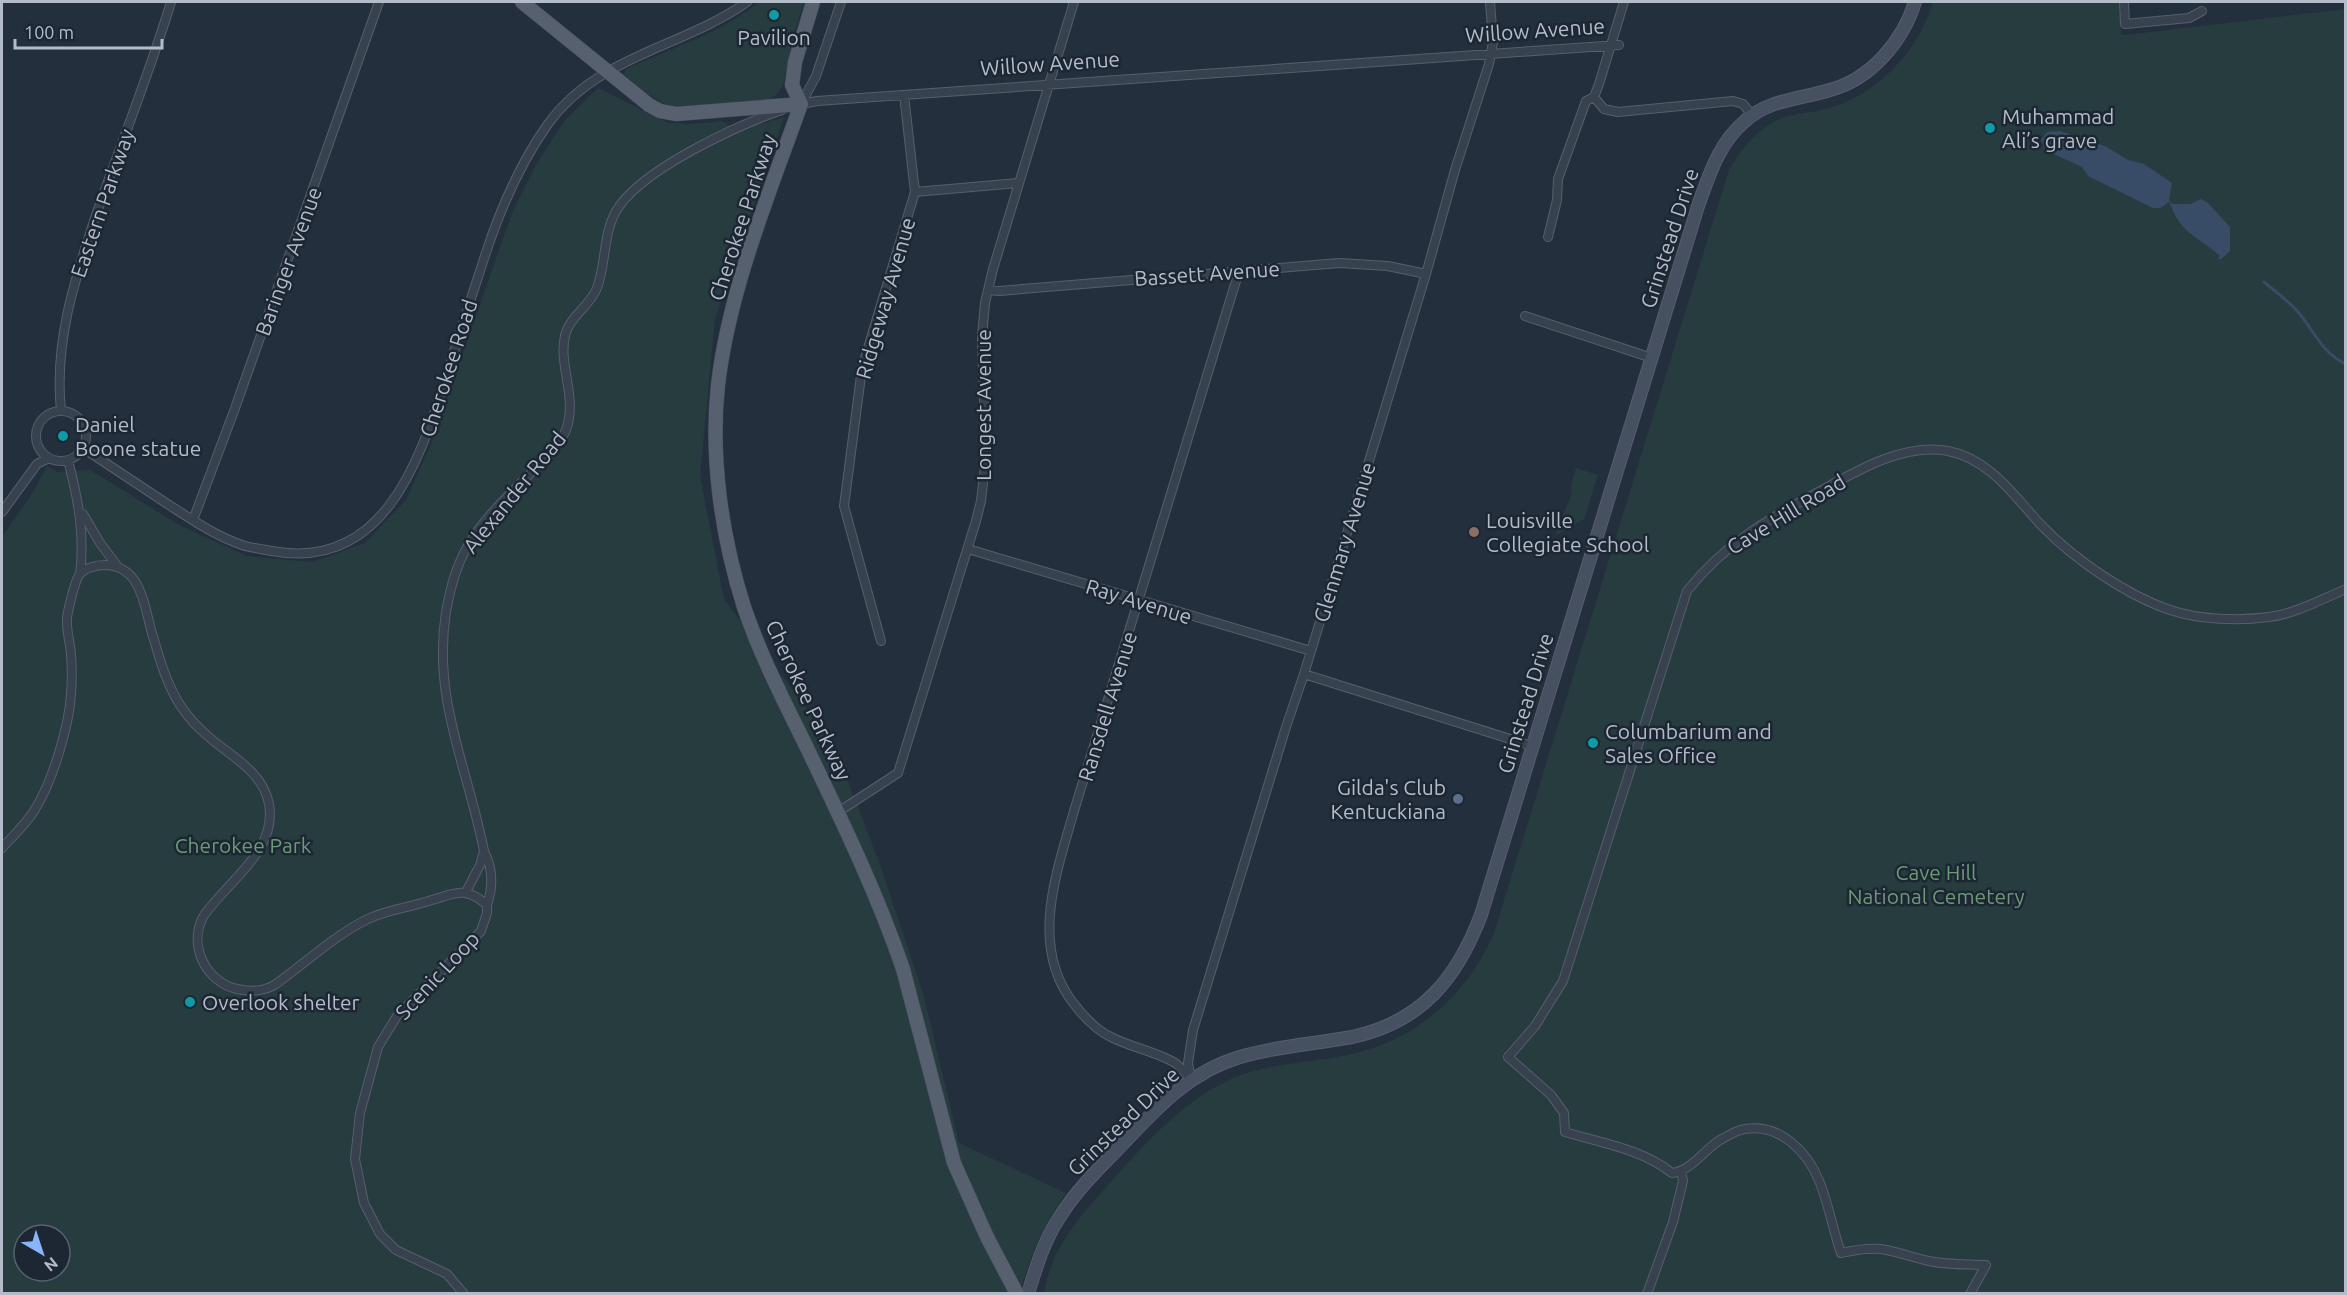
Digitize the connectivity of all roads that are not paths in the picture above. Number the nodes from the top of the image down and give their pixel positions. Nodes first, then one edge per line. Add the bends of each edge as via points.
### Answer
1 (171, 2) edge
2 (379, 2) edge
3 (522, 2) edge
4 (747, 2) edge
5 (813, 2) edge
6 (841, 2) edge
7 (1074, 2) edge
8 (1490, 2) edge
9 (1624, 2) edge
10 (1915, 2) edge
11 (2124, 2) edge
12 (2202, 11) dead end
13 (1615, 45) junction
14 (1491, 53) junction
15 (607, 71) junction
16 (1049, 85) junction
17 (904, 95) junction
18 (1593, 97) junction
19 (801, 104) junction
20 (1752, 115) junction
21 (1019, 183) junction
22 (915, 192) junction
23 (1548, 237) dead end
24 (1239, 271) junction
25 (1426, 274) junction
26 (988, 290) junction
27 (1525, 316) dead end
28 (1652, 358) junction
29 (61, 411) junction
30 (83, 448) junction
31 (49, 458) junction
32 (68, 460) junction
33 (80, 509) junction
34 (2, 512) edge
35 (193, 520) junction
36 (968, 549) junction
37 (118, 567) junction
38 (80, 574) junction
39 (2346, 589) edge
40 (1139, 601) junction
41 (881, 641) dead end
42 (1311, 651) junction
43 (1304, 674) junction
44 (1532, 746) junction
45 (838, 812) junction
46 (2, 848) edge
47 (484, 851) junction
48 (466, 892) junction
49 (487, 905) junction
50 (1191, 1080) junction
51 (1681, 1172) junction
52 (464, 1293) edge
53 (1017, 1293) edge
54 (1029, 1293) edge
55 (1647, 1293) edge
56 (1970, 1293) edge

1 - 29 street, Eastern Parkway via 66,316 59,370
2 - 35 street, Baringer Avenue
3 - 15 main road, Willow Avenue
4 - 15 street, Cherokee Road via 722,18
5 - 19 main road via 792,85
6 - 19 street, Cherokee Parkway via 816,76
7 - 16 street, Longest Avenue
8 - 14 street, Glenmary Avenue
9 - 13 street
10 - 20 main road, Grinstead Drive via 1886,53 1860,77 1830,90 1773,104
11 - 12 street via 2125,24 2189,18
13 - 14 street, Willow Avenue
13 - 18 street
14 - 16 street, Willow Avenue
14 - 25 street, Glenmary Avenue
15 - 19 main road, Willow Avenue via 649,105 668,113
15 - 35 street, Cherokee Road via 559,111 516,180 486,253 425,440 397,495 380,517 349,542 306,555 245,546
16 - 17 street, Willow Avenue
16 - 21 street, Longest Avenue
17 - 19 street, Willow Avenue
17 - 22 street, Ridgeway Avenue
18 - 20 street via 1604,109 1618,112 1733,101 1743,104
18 - 23 street via 1586,102 1558,179
19 - 45 main road, Cherokee Parkway via 751,249 725,344 718,387 717,450 726,535 744,608 776,685
19 - 47 street, Alexander Road via 716,137 655,174 618,208 608,232 594,294 565,335 570,414 565,433 484,522 462,556 451,583 442,638 443,669 452,732
20 - 28 main road, Grinstead Drive via 1731,134 1714,162
21 - 22 street
21 - 26 street, Longest Avenue
22 - 41 street, Ridgeway Avenue via 862,368 844,506
24 - 25 street, Bassett Avenue via 1363,263
24 - 26 street, Bassett Avenue
24 - 40 street, Ransdell Avenue
25 - 42 street, Glenmary Avenue
26 - 36 street, Longest Avenue via 981,354 986,458 981,501
27 - 28 street
28 - 44 main road, Grinstead Drive
29 - 30 street via 71,412 85,427
29 - 31 street via 42,419 37,428 36,440
30 - 32 street
30 - 35 street, Cherokee Road
31 - 32 street
31 - 34 street via 38,464
32 - 33 street
33 - 37 street
33 - 38 street
36 - 40 street, Ray Avenue
36 - 45 street, Longest Avenue via 898,773
37 - 38 street via 96,566
37 - 48 street via 141,591 162,665 179,704 207,736 254,775 269,803 265,840 201,922 200,953 212,974 240,990 270,987 370,918 453,892
38 - 46 street via 67,616 71,696 55,765 35,809
39 - 51 street, Cave Hill Road via 2271,617 2225,618 2170,610 2134,593 2076,556 1992,473 1971,459 1931,449 1892,457 1851,474 1726,548 1687,591 1679,610 1563,981 1535,1026 1508,1057 1551,1095 1564,1113 1565,1132 1642,1155 1672,1173
40 - 42 street, Ray Avenue
40 - 50 street, Ransdell Avenue via 1056,876 1050,948 1063,988 1088,1020 1106,1035 1176,1063
42 - 43 street, Glenmary Avenue
43 - 44 street
43 - 50 street, Glenmary Avenue via 1193,1030 1188,1056
44 - 50 main road, Grinstead Drive via 1473,937 1458,965 1434,995 1410,1013 1370,1032 1240,1057
45 - 53 main road, Cherokee Parkway via 903,969 954,1163
47 - 48 street
47 - 49 street, Alexander Road via 491,874
48 - 49 street, Scenic Loop
49 - 52 street, Scenic Loop via 481,932 397,1016 378,1047 360,1113 355,1159 364,1203 380,1234 396,1250 447,1274
50 - 54 main road, Grinstead Drive via 1079,1189 1044,1245
51 - 55 street via 1683,1181 1673,1222
51 - 56 street via 1711,1145 1742,1129 1760,1127 1778,1133 1794,1143 1820,1182 1841,1253 1878,1248 1931,1262 1986,1265

